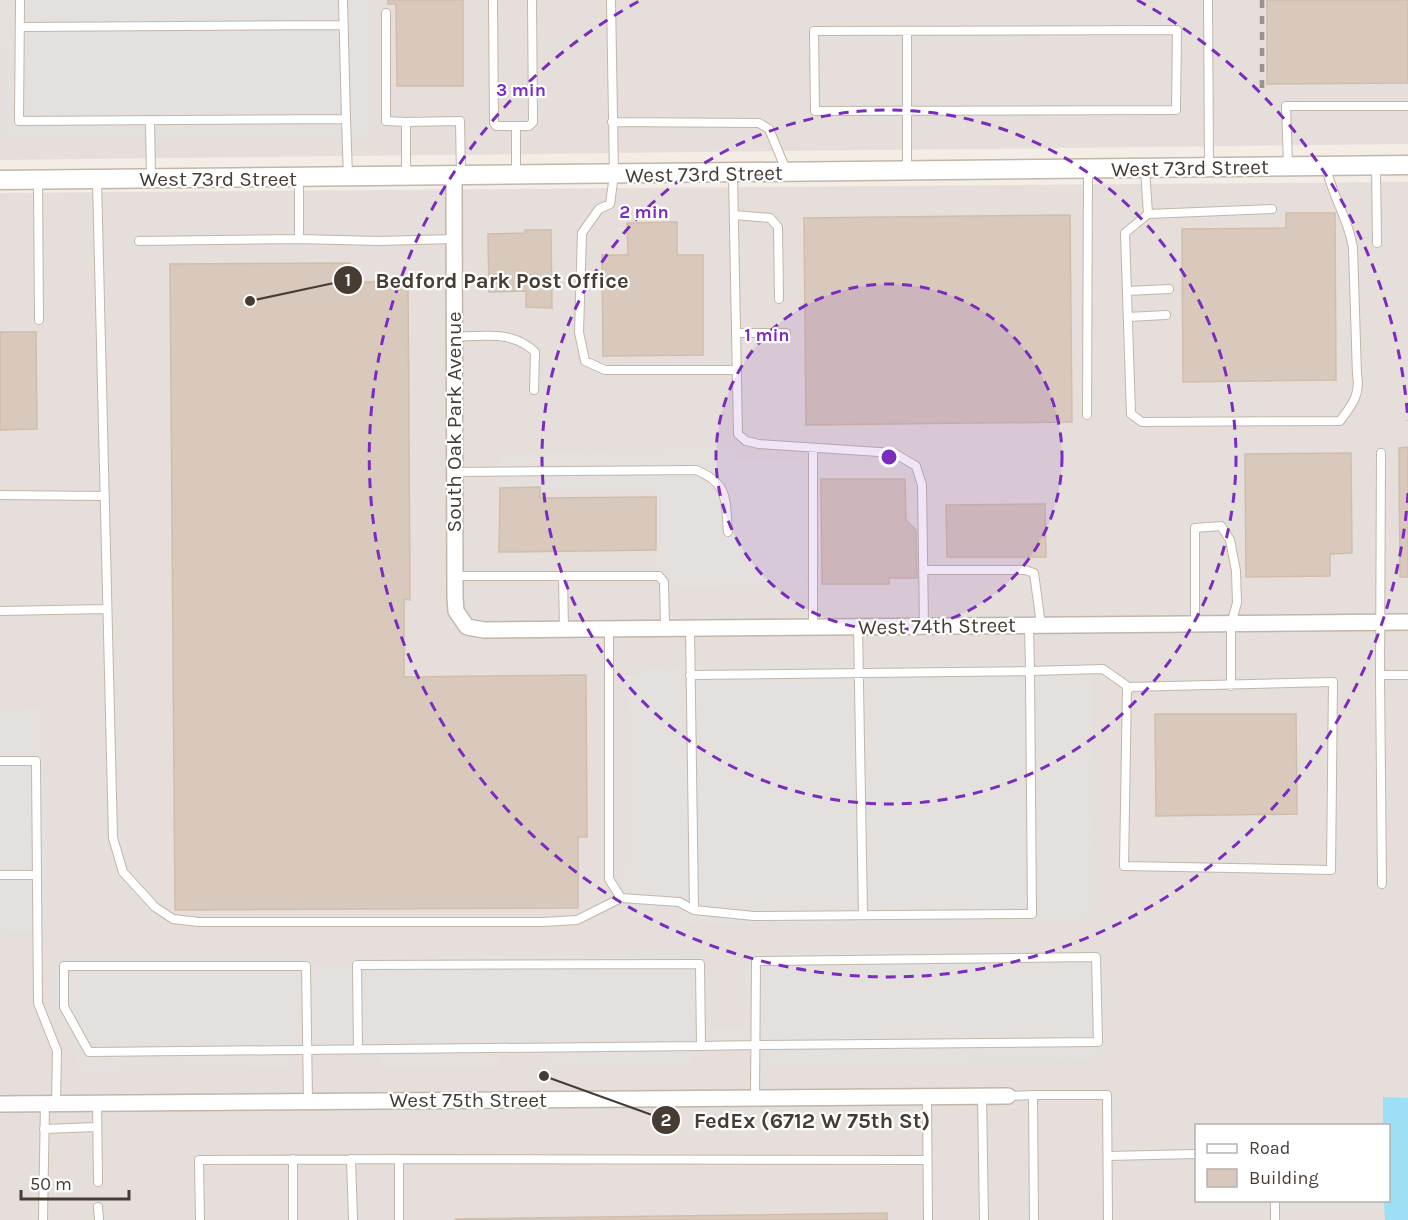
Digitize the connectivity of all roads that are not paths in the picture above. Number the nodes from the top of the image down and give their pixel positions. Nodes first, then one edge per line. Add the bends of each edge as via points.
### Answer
1 (20, 0) edge
2 (343, 0) edge
3 (493, 0) edge
4 (532, 0) edge
5 (611, 0) edge
6 (1208, 0) edge
7 (386, 13) dead end
8 (344, 25) junction
9 (20, 27) junction
10 (908, 31) junction
11 (1408, 105) edge
12 (907, 111) junction
13 (346, 119) junction
14 (150, 120) junction
15 (406, 122) junction
16 (612, 122) junction
17 (516, 126) junction
18 (1408, 165) edge
19 (1326, 166) junction
20 (1376, 166) junction
21 (1288, 167) junction
22 (1209, 168) junction
23 (1088, 169) junction
24 (1145, 169) junction
25 (907, 171) junction
26 (787, 173) junction
27 (733, 174) junction
28 (614, 175) junction
29 (516, 176) junction
30 (406, 177) junction
31 (458, 177) junction
32 (299, 178) junction
33 (348, 178) junction
34 (151, 179) junction
35 (0, 180) edge
36 (38, 180) junction
37 (97, 180) junction
38 (1272, 209) dead end
39 (1148, 214) junction
40 (734, 215) junction
41 (299, 238) junction
42 (454, 239) junction
43 (139, 241) dead end
44 (1377, 243) dead end
45 (1168, 289) dead end
46 (1127, 291) junction
47 (779, 299) dead end
48 (1167, 315) dead end
49 (1128, 317) junction
50 (39, 321) dead end
51 (736, 333) junction
52 (786, 333) dead end
53 (454, 337) junction
54 (736, 370) junction
55 (534, 390) dead end
56 (1087, 415) dead end
57 (813, 448) junction
58 (1381, 453) dead end
59 (454, 471) junction
60 (0, 495) edge
61 (105, 496) junction
62 (728, 532) dead end
63 (924, 570) junction
64 (454, 576) junction
65 (563, 576) junction
66 (107, 609) junction
67 (0, 611) edge
68 (1379, 622) junction
69 (1408, 622) edge
70 (1195, 624) junction
71 (1232, 624) junction
72 (1035, 625) junction
73 (924, 626) junction
74 (467, 627) joint
75 (813, 627) junction
76 (858, 627) junction
77 (665, 628) junction
78 (690, 628) junction
79 (564, 629) junction
80 (609, 629) junction
81 (1030, 671) junction
82 (860, 673) junction
83 (690, 675) junction
84 (1380, 675) junction
85 (1408, 675) edge
86 (1231, 686) junction
87 (1130, 688) junction
88 (0, 761) edge
89 (0, 875) edge
90 (37, 875) junction
91 (1382, 884) dead end
92 (621, 898) junction
93 (694, 910) junction
94 (863, 915) junction
95 (755, 1045) junction
96 (701, 1046) junction
97 (307, 1049) junction
98 (358, 1049) junction
99 (1033, 1095) junction
100 (982, 1096) junction
101 (1008, 1096) joint
102 (755, 1098) junction
103 (308, 1101) junction
104 (927, 1102) junction
105 (51, 1103) junction
106 (97, 1103) junction
107 (0, 1104) edge
108 (97, 1127) junction
109 (44, 1129) junction
110 (1195, 1154) edge
111 (1108, 1156) junction
112 (293, 1159) junction
113 (399, 1159) junction
114 (351, 1160) junction
115 (927, 1160) junction
116 (98, 1182) dead end
117 (1275, 1202) edge
118 (98, 1207) dead end
119 (43, 1220) edge
120 (99, 1220) edge
121 (200, 1220) edge
122 (293, 1220) edge
123 (353, 1220) edge
124 (399, 1220) edge
125 (928, 1220) edge
126 (984, 1220) edge
127 (1034, 1220) edge
128 (1108, 1220) edge
129 (1275, 1220) edge

1 - 9 lane
2 - 8 lane
3 - 17 lane via 494,123
4 - 17 lane via 533,123
5 - 16 lane
6 - 22 lane
7 - 15 lane via 386,121
8 - 9 lane
8 - 13 lane
9 - 14 lane via 19,121
10 - 12 lane
10 - 12 lane via 814,31 815,111
10 - 12 lane via 1177,30 1177,74 1176,110
11 - 21 lane via 1286,106
12 - 25 lane
13 - 14 lane
13 - 33 lane
14 - 34 lane
15 - 30 lane
15 - 31 lane via 460,121
16 - 26 lane via 759,123 768,129
16 - 28 lane
17 - 29 lane
18 - 20 street, West 73rd Street
19 - 20 street, West 73rd Street
19 - 21 street, West 73rd Street
19 - 49 lane via 1330,188 1351,233 1353,248 1359,388 1340,421 1142,422 1131,414
20 - 44 lane
21 - 22 street, West 73rd Street
22 - 24 street, West 73rd Street
23 - 24 street, West 73rd Street
23 - 25 street, West 73rd Street
23 - 56 lane
24 - 39 lane
25 - 26 street, West 73rd Street
26 - 27 street, West 73rd Street
27 - 28 street, West 73rd Street
27 - 40 lane
28 - 29 street, West 73rd Street
28 - 54 lane via 610,204 599,209 582,233 579,332 585,361 605,370
29 - 31 street, West 73rd Street
30 - 31 street, West 73rd Street
30 - 33 street, West 73rd Street
31 - 42 street, South Oak Park Avenue
32 - 33 street, West 73rd Street
32 - 34 street, West 73rd Street
32 - 41 lane
34 - 37 street, West 73rd Street
35 - 36 street, West 73rd Street
36 - 37 street, West 73rd Street
36 - 50 lane
37 - 61 lane
38 - 39 lane
39 - 46 lane via 1125,233
40 - 47 lane via 770,218 778,227
40 - 51 lane
41 - 42 lane
41 - 43 lane
42 - 53 street, South Oak Park Avenue
45 - 46 lane
46 - 49 lane
48 - 49 lane
51 - 52 lane
51 - 54 lane
53 - 55 lane via 524,340 535,352
53 - 59 street, South Oak Park Avenue
54 - 57 lane via 738,434 759,444
57 - 63 lane via 894,453 916,466 922,485
57 - 75 lane
58 - 68 lane
59 - 62 lane via 696,470 720,483 725,492
59 - 64 street, South Oak Park Avenue
60 - 61 lane
61 - 66 lane
63 - 72 lane via 1034,573
63 - 73 lane
64 - 65 lane
64 - 74 street, South Oak Park Avenue via 456,611
65 - 77 lane via 659,576 664,582
65 - 79 lane
66 - 67 lane
66 - 92 lane via 112,838 123,872 155,907 173,919 543,922 577,920
68 - 69 street, West 74th Street
68 - 71 street, West 74th Street
68 - 84 lane
70 - 71 street, West 74th Street
70 - 71 lane via 1195,528 1221,526 1230,540 1236,571 1237,603
70 - 72 street, West 74th Street
71 - 86 lane
72 - 73 street, West 74th Street
72 - 81 lane
73 - 76 street, West 74th Street
74 - 79 street, West 74th Street
75 - 76 street, West 74th Street
75 - 78 street, West 74th Street
76 - 82 lane
77 - 78 street, West 74th Street
77 - 80 street, West 74th Street
78 - 83 lane
79 - 80 street, West 74th Street
80 - 92 lane via 609,879
81 - 82 lane
81 - 87 lane via 1103,669
81 - 94 lane via 1032,914
82 - 83 lane
82 - 94 lane
83 - 93 lane
84 - 85 lane
84 - 91 lane
86 - 87 lane
86 - 87 lane via 1333,682 1331,870 1124,866 1127,687
88 - 90 lane via 36,761
89 - 90 lane
90 - 105 lane via 38,1003 57,1052
92 - 93 lane via 680,902
93 - 94 lane via 754,916
95 - 95 lane via 1098,1042 1096,957 756,961
95 - 96 lane
95 - 102 lane
96 - 98 lane
96 - 98 lane via 700,964 357,965
97 - 97 lane via 306,966 64,966 64,1007 89,1052
97 - 98 lane
97 - 103 lane
99 - 101 lane
99 - 111 lane via 1107,1095
99 - 127 lane
100 - 101 street, West 75th Street
100 - 104 street, West 75th Street
100 - 126 lane
102 - 103 street, West 75th Street
102 - 104 street, West 75th Street
103 - 106 street, West 75th Street
104 - 115 lane
105 - 106 street, West 75th Street
105 - 107 street, West 75th Street
105 - 109 lane
106 - 108 lane
108 - 109 lane
108 - 116 lane
109 - 119 lane
110 - 111 lane
111 - 128 lane
112 - 114 lane
112 - 121 lane via 199,1160
112 - 122 lane
113 - 114 lane
113 - 115 lane
113 - 124 lane
114 - 123 lane
115 - 125 lane
117 - 129 lane
118 - 120 lane

